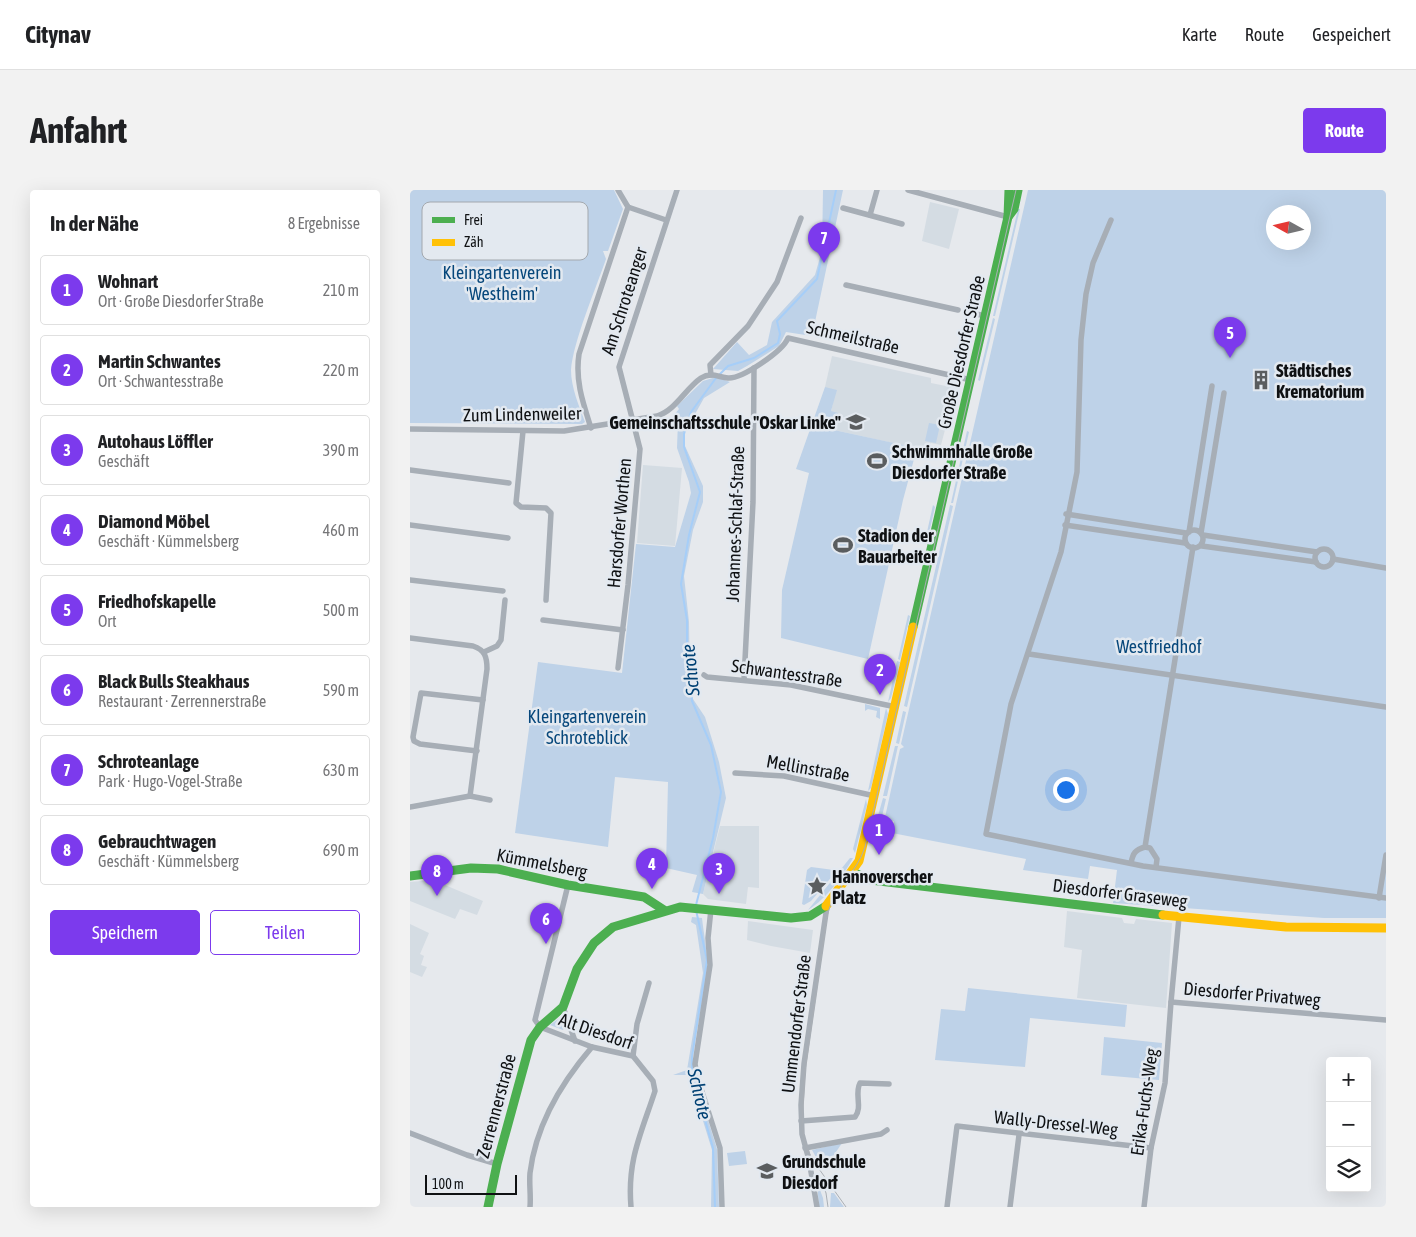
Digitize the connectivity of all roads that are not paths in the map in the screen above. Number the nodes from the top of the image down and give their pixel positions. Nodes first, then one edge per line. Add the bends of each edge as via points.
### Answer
1 (618, 190) edge
2 (677, 190) edge
3 (877, 190) edge
4 (908, 190) edge
5 (1009, 190) edge
6 (1018, 190) edge
7 (628, 207) junction
8 (843, 208) dead end
9 (870, 215) junction
10 (1008, 217) junction
11 (801, 218) dead end
12 (666, 220) junction
13 (1111, 220) dead end
14 (902, 224) dead end
15 (846, 285) dead end
16 (958, 310) dead end
17 (966, 312) dead end
18 (986, 316) junction
19 (754, 368) junction
20 (714, 375) junction
21 (971, 380) junction
22 (1212, 386) dead end
23 (1224, 393) dead end
24 (634, 420) junction
25 (591, 428) junction
26 (410, 429) edge
27 (524, 431) junction
28 (410, 470) edge
29 (510, 483) dead end
30 (1066, 514) junction
31 (410, 525) edge
32 (1065, 525) junction
33 (1188, 532) junction
34 (1202, 534) junction
35 (508, 538) dead end
36 (1185, 542) junction
37 (1202, 546) junction
38 (1192, 547) junction
39 (1317, 552) junction
40 (1333, 559) junction
41 (1316, 562) junction
42 (1386, 568) edge
43 (410, 580) edge
44 (503, 591) dead end
45 (505, 600) dead end
46 (546, 600) dead end
47 (543, 620) dead end
48 (624, 630) junction
49 (410, 638) edge
50 (484, 652) junction
51 (1029, 654) junction
52 (618, 668) dead end
53 (704, 675) dead end
54 (1172, 675) junction
55 (744, 680) junction
56 (482, 700) junction
57 (896, 707) junction
58 (1386, 707) edge
59 (477, 751) junction
60 (735, 773) dead end
61 (470, 796) junction
62 (876, 796) junction
63 (490, 800) dead end
64 (410, 806) edge
65 (1145, 847) junction
66 (1386, 856) edge
67 (1131, 863) junction
68 (1156, 867) junction
69 (852, 872) junction
70 (410, 876) edge
71 (568, 885) junction
72 (1383, 898) edge
73 (828, 904) junction
74 (711, 909) junction
75 (664, 910) junction
76 (1179, 917) junction
77 (1386, 928) edge
78 (649, 983) dead end
79 (1171, 1002) junction
80 (563, 1007) junction
81 (1386, 1020) edge
82 (540, 1027) junction
83 (575, 1041) junction
84 (592, 1047) junction
85 (633, 1056) junction
86 (889, 1084) dead end
87 (801, 1121) junction
88 (887, 1130) dead end
89 (410, 1133) edge
90 (1019, 1135) junction
91 (805, 1148) junction
92 (1151, 1148) junction
93 (497, 1164) junction
94 (488, 1207) edge
95 (530, 1207) edge
96 (632, 1207) edge
97 (722, 1207) edge
98 (817, 1207) edge
99 (947, 1207) edge
100 (1010, 1207) edge
101 (1144, 1207) edge

1 - 7 street
2 - 12 street, Am Schroteanger
3 - 9 street
4 - 10 street
5 - 10 main road, Große Diesdorfer Straße
6 - 10 main road, Große Diesdorfer Straße via 1014,210
7 - 12 street
7 - 25 street via 578,354 579,389
8 - 9 street
9 - 14 street
10 - 18 main road, Große Diesdorfer Straße
11 - 20 street via 777,282 748,326 710,365
12 - 24 street, Am Schroteanger via 619,367
13 - 30 street via 1093,263 1086,294 1081,340 1077,472
15 - 16 street
17 - 18 street
18 - 21 main road, Große Diesdorfer Straße
19 - 20 street, Schmeilstraße via 727,378
19 - 21 street, Schmeilstraße via 783,347 788,338
19 - 55 street, Johannes-Schlaf-Straße via 753,502
20 - 24 street, Zum Lindenweiler via 703,377 665,413
21 - 57 main road, Große Diesdorfer Straße
22 - 33 street
23 - 34 street
24 - 25 street, Zum Lindenweiler
24 - 48 street, Harsdorfer Worthen via 640,452
25 - 27 street, Zum Lindenweiler
26 - 27 street, Zum Lindenweiler
27 - 46 street via 516,503 520,507 546,508 551,513
28 - 29 street
30 - 32 street
30 - 33 street
31 - 35 street
32 - 36 street
32 - 51 street
33 - 34 street
33 - 36 street
34 - 37 street
34 - 39 street
36 - 38 street
37 - 38 street
37 - 41 street
38 - 54 street
39 - 40 street via 1328,550
39 - 41 street
40 - 41 street via 1324,567
40 - 42 street
43 - 44 street
45 - 50 street via 501,641
47 - 48 street
48 - 52 street, Harsdorfer Worthen
49 - 50 street via 471,646
50 - 56 street via 487,662
51 - 54 street
51 - 67 street via 1011,704 986,834
53 - 55 street, Schwantesstraße via 707,678
54 - 58 street
54 - 65 street
55 - 57 street, Schwantesstraße via 808,688
56 - 59 street
56 - 59 street via 420,693 413,737 420,744
57 - 62 main road, Große Diesdorfer Straße
59 - 61 street
60 - 62 street, Mellinstraße via 784,776
61 - 63 street
61 - 64 street
62 - 69 main road, Große Diesdorfer Straße via 862,853
65 - 67 street via 1137,850
65 - 68 street via 1150,848 1157,859
66 - 72 street
67 - 68 street
68 - 72 street
69 - 73 main road, Große Diesdorfer Straße
69 - 76 main road, Diesdorfer Graseweg via 871,880
70 - 71 main road, Kümmelsberg via 489,868
71 - 75 main road, Kümmelsberg via 644,897
71 - 82 street via 535,1016
73 - 74 main road via 813,915 795,918
73 - 87 street, Ummendorfer Straße via 804,1064
74 - 75 main road
74 - 97 street via 710,965 695,1064 720,1148
75 - 80 main road via 616,926 600,936 577,970
76 - 77 main road, Diesdorfer Graseweg via 1286,927
76 - 79 street, Diesdorfer Privatweg
78 - 85 street via 637,1024
79 - 81 street, Diesdorfer Privatweg
79 - 92 street, Erika-Fuchs-Weg via 1164,1083
80 - 82 main road, Zerrennerstraße
80 - 83 street
82 - 83 street, Alt Diesdorf
82 - 93 main road, Zerrennerstraße via 530,1043
83 - 84 street, Alt Diesdorf
84 - 85 street, Alt Diesdorf
84 - 95 street via 565,1081 543,1123 530,1174
85 - 96 street, Alt Diesdorf via 656,1087 632,1156
86 - 87 street via 860,1083 857,1092 859,1111 855,1116
87 - 91 street, Ummendorfer Straße
88 - 91 street via 881,1134
89 - 93 street
90 - 92 street, Wally-Dressel-Weg
90 - 99 street, Wally-Dressel-Weg via 957,1126
90 - 100 street
91 - 98 street, Ummendorfer Straße
92 - 101 street, Erika-Fuchs-Weg
93 - 94 main road, Zerrennerstraße

